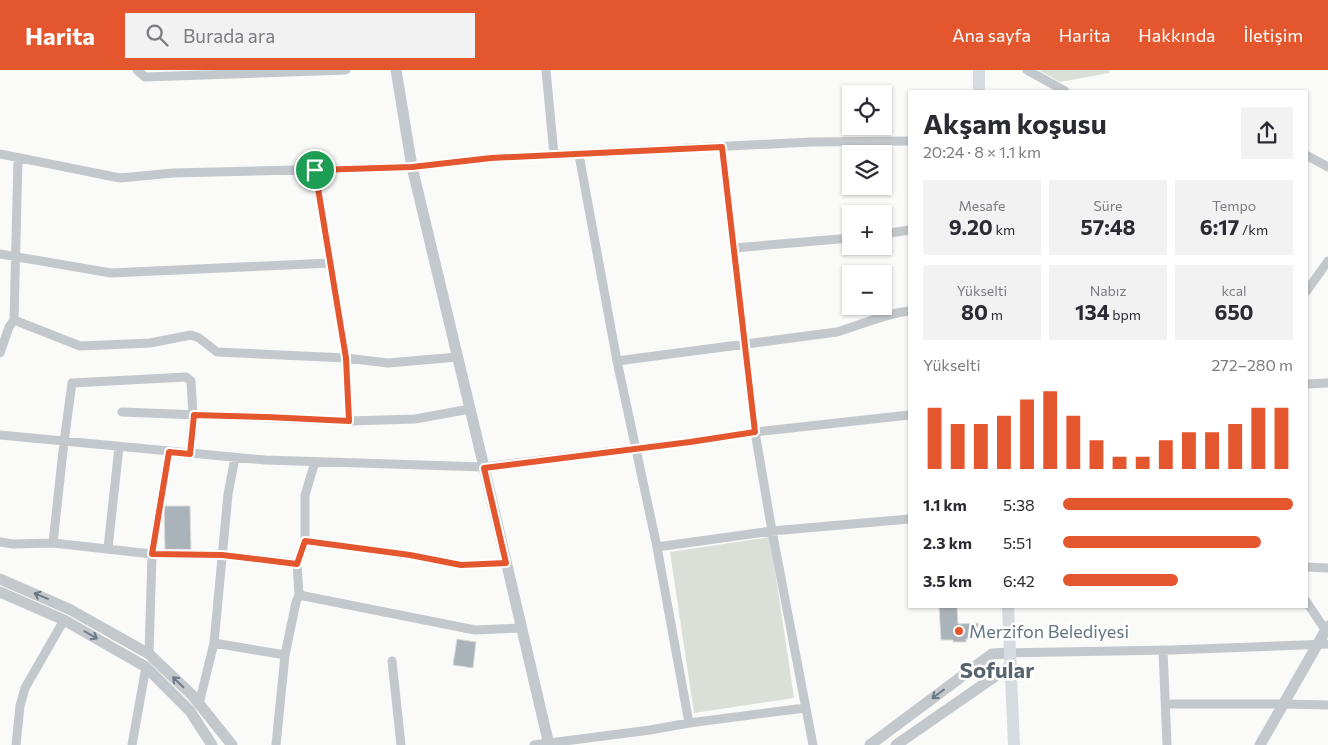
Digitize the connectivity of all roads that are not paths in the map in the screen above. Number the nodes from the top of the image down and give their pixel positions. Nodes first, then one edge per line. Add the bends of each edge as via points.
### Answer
1 (136, 70) edge
2 (346, 70) edge
3 (396, 70) edge
4 (546, 70) edge
5 (979, 70) edge
6 (1027, 70) edge
7 (979, 90) edge
8 (1063, 90) edge
9 (908, 141) edge
10 (722, 147) junction
11 (0, 154) edge
12 (554, 155) junction
13 (579, 155) junction
14 (1308, 156) edge
15 (18, 158) junction
16 (412, 167) junction
17 (1328, 167) edge
18 (315, 170) junction
19 (908, 230) edge
20 (892, 233) edge
21 (842, 239) edge
22 (734, 248) junction
23 (0, 254) edge
24 (16, 257) junction
25 (1328, 261) edge
26 (330, 263) junction
27 (1308, 289) edge
28 (908, 310) edge
29 (14, 320) junction
30 (745, 344) junction
31 (0, 353) edge
32 (458, 357) junction
33 (346, 358) junction
34 (617, 361) junction
35 (1328, 383) edge
36 (1308, 384) edge
37 (470, 409) junction
38 (122, 412) dead end
39 (194, 415) junction
40 (908, 415) edge
41 (349, 421) junction
42 (755, 432) junction
43 (0, 436) edge
44 (64, 442) junction
45 (119, 447) junction
46 (637, 449) junction
47 (169, 452) junction
48 (190, 454) junction
49 (234, 458) junction
50 (315, 462) junction
51 (484, 468) junction
52 (908, 519) edge
53 (772, 532) junction
54 (305, 541) junction
55 (0, 542) edge
56 (54, 542) junction
57 (657, 547) junction
58 (108, 548) junction
59 (152, 554) junction
60 (222, 555) junction
61 (506, 563) junction
62 (297, 564) junction
63 (1308, 567) edge
64 (1328, 568) edge
65 (0, 579) edge
66 (0, 592) edge
67 (299, 595) junction
68 (1308, 604) edge
69 (1008, 608) edge
70 (64, 620) junction
71 (522, 628) junction
72 (1327, 629) edge
73 (214, 643) junction
74 (1323, 644) edge
75 (1164, 650) junction
76 (149, 654) junction
77 (285, 655) junction
78 (1009, 659) junction
79 (392, 661) dead end
80 (146, 667) junction
81 (199, 704) junction
82 (1166, 704) junction
83 (1284, 704) junction
84 (1328, 705) edge
85 (805, 708) junction
86 (689, 723) junction
87 (548, 744) edge
88 (16, 745) edge
89 (132, 745) edge
90 (212, 745) edge
91 (232, 745) edge
92 (276, 745) edge
93 (401, 745) edge
94 (534, 745) edge
95 (813, 745) edge
96 (870, 745) edge
97 (896, 745) edge
98 (1014, 745) edge
99 (1167, 745) edge
100 (1260, 745) edge

1 - 2 street via 145,77
3 - 16 street
4 - 12 street
5 - 7 main road
6 - 8 street
9 - 10 street
10 - 13 street
10 - 22 street
11 - 15 street
12 - 13 street
12 - 16 street
13 - 34 street
14 - 17 street
15 - 18 street via 120,178 173,173
15 - 24 street
16 - 18 street
16 - 32 street
18 - 26 street
19 - 20 street
21 - 22 street
22 - 30 street
23 - 24 street
24 - 26 street via 111,273
24 - 29 street
25 - 27 street
26 - 33 street
28 - 30 street via 837,332
29 - 31 street
29 - 33 street via 80,346 150,343 190,335 217,352
30 - 34 street
30 - 42 street
32 - 33 street via 388,363
32 - 37 street
33 - 41 street
34 - 46 street
35 - 36 street
37 - 41 street via 414,420
37 - 51 street
38 - 39 street
39 - 41 street
39 - 44 street via 192,381 186,377 72,383
39 - 48 street
40 - 42 street
42 - 46 street
42 - 53 street
43 - 44 street
44 - 45 street
44 - 56 street
45 - 47 street
45 - 58 street
46 - 51 street
46 - 57 street
47 - 48 street
47 - 59 street
48 - 49 street
49 - 50 street
49 - 60 street
50 - 51 street
50 - 54 street via 305,495
51 - 61 street
52 - 53 street
53 - 57 street
53 - 85 street
54 - 61 street via 461,565
54 - 62 street
55 - 56 street
56 - 58 street
57 - 86 street
58 - 59 street
59 - 60 street
59 - 76 street
60 - 62 street
60 - 73 street
61 - 71 street
62 - 67 street
63 - 64 street
76 -> 65 street via 69,609
66 - 70 street
67 - 71 street via 474,630
67 - 77 street
68 - 72 street
69 - 78 main road
70 -> 80 street
70 - 88 street via 25,688
71 - 87 street
72 - 74 street
73 - 77 street
73 - 81 street
74 - 75 street
74 - 83 street
75 - 78 street
75 - 82 street
81 -> 76 street
77 - 92 street
78 -> 96 street via 992,654
78 - 97 street
78 - 98 main road
79 - 93 street
80 - 89 street
80 - 90 street via 190,711
81 - 91 street
82 - 83 street
82 - 99 street
83 - 84 street
83 - 100 street
85 - 86 street
85 - 95 street
86 - 87 street
87 - 94 street

